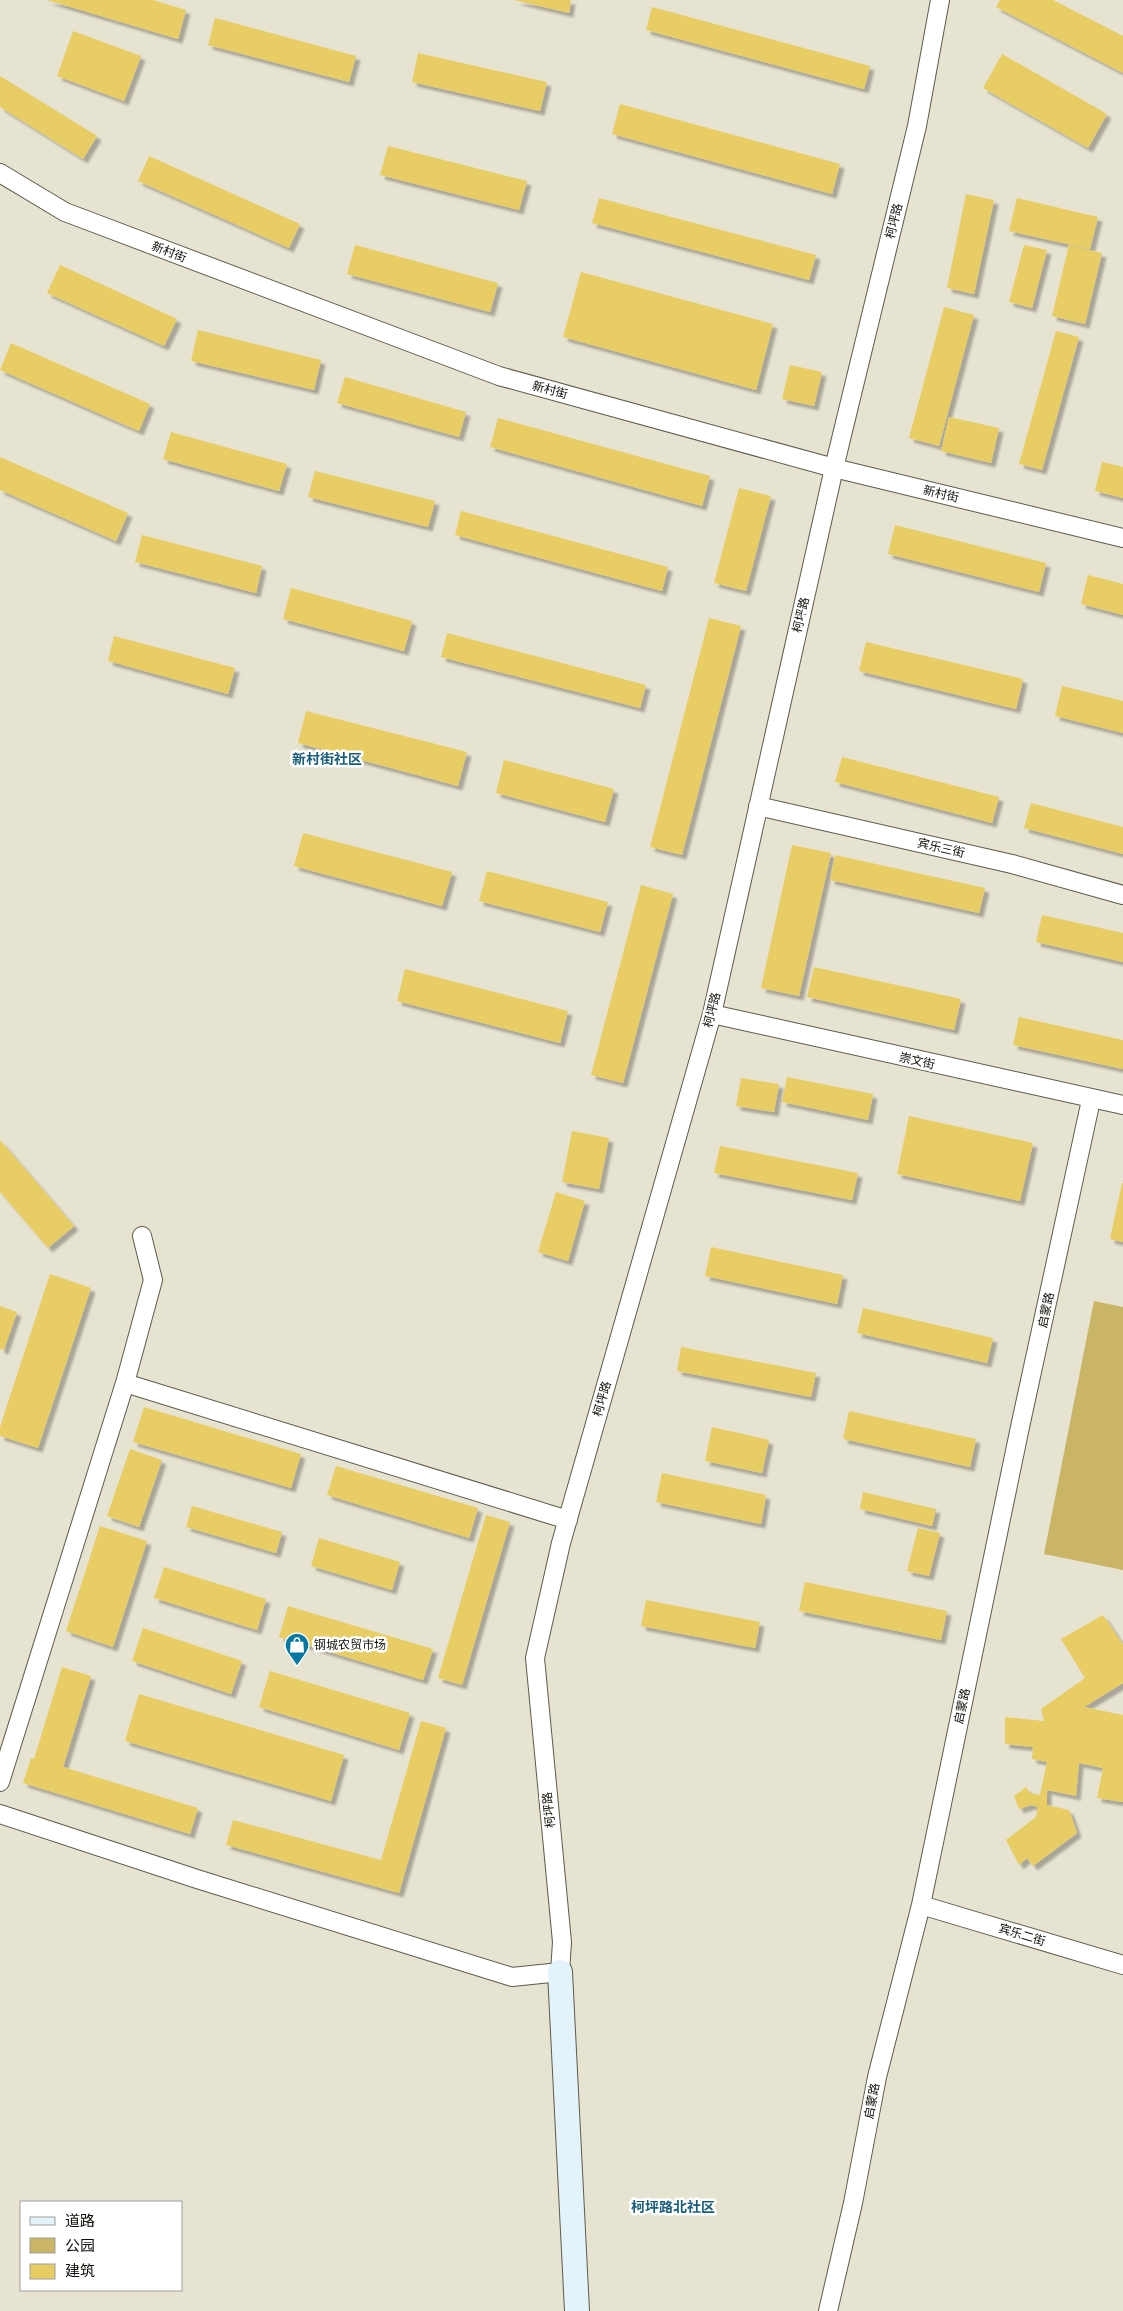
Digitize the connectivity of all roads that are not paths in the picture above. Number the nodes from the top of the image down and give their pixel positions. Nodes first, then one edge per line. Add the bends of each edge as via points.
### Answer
1 (940, 0) edge
2 (0, 173) edge
3 (834, 468) junction
4 (1123, 538) edge
5 (758, 806) junction
6 (1123, 895) edge
7 (712, 1014) junction
8 (1091, 1100) junction
9 (1123, 1105) edge
10 (142, 1236) dead end
11 (125, 1382) junction
12 (568, 1520) junction
13 (0, 1782) edge
14 (0, 1814) edge
15 (921, 1905) junction
16 (1123, 1965) edge
17 (560, 1972) junction
18 (577, 2311) edge
19 (828, 2311) edge

1 - 3 street, 柯坪路 via 918,126
2 - 3 street, 新村街 via 65,212 499,376
3 - 4 street, 新村街
3 - 5 street, 柯坪路
5 - 6 street, 宾乐三街 via 1012,864
5 - 7 street, 柯坪路
7 - 8 street, 崇文街
7 - 12 street, 柯坪路
8 - 9 street, 崇文街
8 - 15 street, 启蒙路
10 - 11 street via 153,1280
11 - 12 street
11 - 13 street
12 - 17 street, 柯坪路 via 535,1658 562,1942
14 - 17 street via 512,1977
15 - 16 street, 宾乐二街
15 - 19 street, 启蒙路 via 877,2077
17 - 18 street

